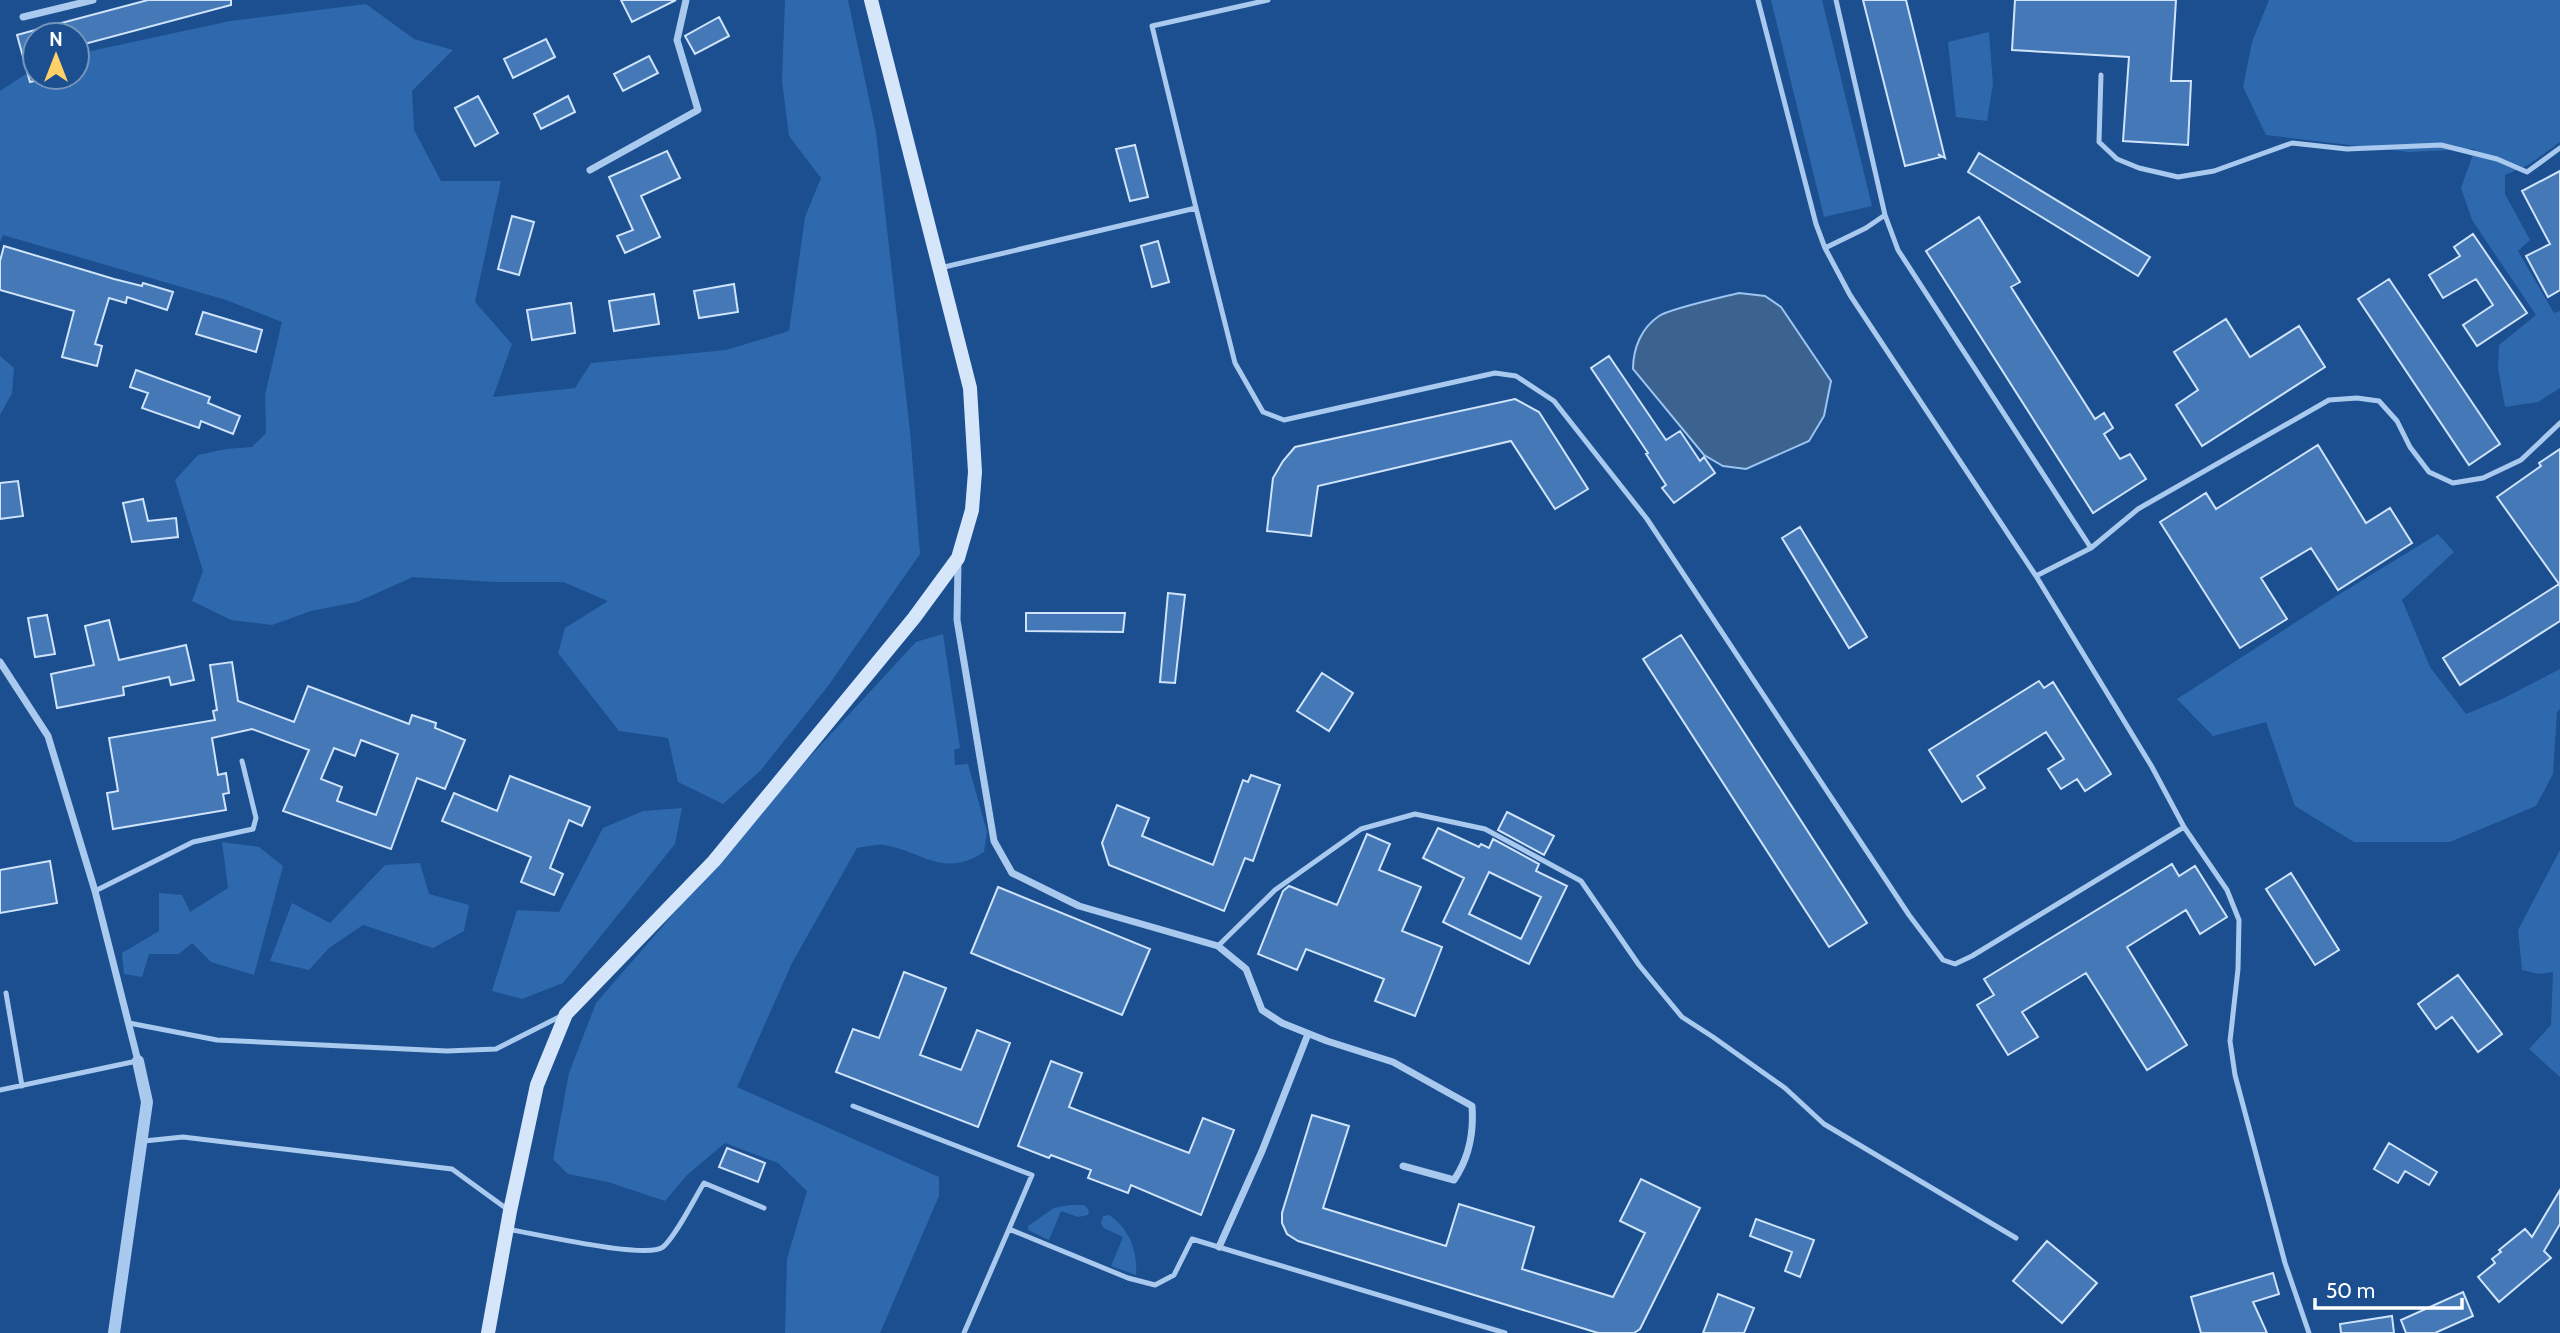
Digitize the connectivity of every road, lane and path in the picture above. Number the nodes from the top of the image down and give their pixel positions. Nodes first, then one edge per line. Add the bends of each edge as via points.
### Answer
1 (93, 0) edge
2 (686, 0) edge
3 (871, 0) edge
4 (1268, 0) edge
5 (1758, 0) edge
6 (1836, 0) edge
7 (23, 18) dead end
8 (2101, 75) dead end
9 (2560, 148) edge
10 (590, 170) dead end
11 (1196, 208) junction
12 (1885, 215) junction
13 (1825, 248) junction
14 (940, 268) junction
15 (2560, 423) edge
16 (2091, 548) junction
17 (958, 558) junction
18 (2036, 576) junction
19 (0, 662) edge
20 (242, 761) dead end
21 (2184, 827) junction
22 (95, 891) junction
23 (1217, 946) junction
24 (6, 993) dead end
25 (566, 1014) junction
26 (130, 1023) junction
27 (1308, 1034) junction
28 (138, 1061) junction
29 (22, 1086) junction
30 (0, 1090) edge
31 (853, 1106) dead end
32 (142, 1141) junction
33 (1403, 1166) dead end
34 (764, 1208) dead end
35 (510, 1211) junction
36 (507, 1229) junction
37 (1009, 1229) junction
38 (2016, 1238) dead end
39 (1219, 1247) junction
40 (114, 1333) edge
41 (488, 1333) edge
42 (964, 1333) edge
43 (1506, 1333) edge
44 (2309, 1333) edge

1 - 7 street
2 - 10 street via 677,40 698,110
3 - 14 main road
4 - 11 lane via 1152,26
5 - 13 lane
6 - 12 lane
8 - 9 lane via 2099,142 2117,159 2178,177 2214,171 2292,143 2347,149 2441,145 2527,172
11 - 14 lane
11 - 21 lane via 1235,363 1263,412 1283,420 1495,373 1516,376 1554,401 1647,519 1943,960 1955,964 1972,957
12 - 13 lane
12 - 16 lane via 1898,250
13 - 18 lane via 1850,295
14 - 17 main road via 970,388 975,472 972,510
15 - 16 lane via 2521,460 2483,478 2454,483 2429,472 2398,421 2378,401 2329,400 2138,509
16 - 18 lane
17 - 23 street via 957,620 995,841 1012,873 1079,906
17 - 25 main road via 914,618 713,861
18 - 21 lane
19 - 22 street via 48,736
20 - 22 lane via 256,818 253,829 193,842
21 - 44 lane via 2227,890 2239,920 2230,1041 2235,1075 2278,1239
22 - 26 street
23 - 27 street via 1247,969 1262,1010
23 - 38 lane via 1275,890 1361,829 1415,814 1485,829 1581,881 1639,965 1682,1017 1785,1088 1824,1124
24 - 29 lane
25 - 26 lane via 496,1049 447,1051 217,1040
25 - 35 main road via 537,1085
26 - 28 street
27 - 33 street via 1392,1062 1472,1106 1465,1164 1454,1180
27 - 39 street
28 - 29 lane
28 - 32 street via 147,1102
29 - 30 lane
31 - 37 lane via 1032,1175
32 - 35 lane via 183,1138 452,1169
32 - 40 street
34 - 36 lane via 704,1183 670,1238 651,1252
35 - 36 main road
36 - 41 main road
37 - 39 lane via 1155,1285 1174,1275 1192,1239
37 - 42 lane
39 - 43 lane

